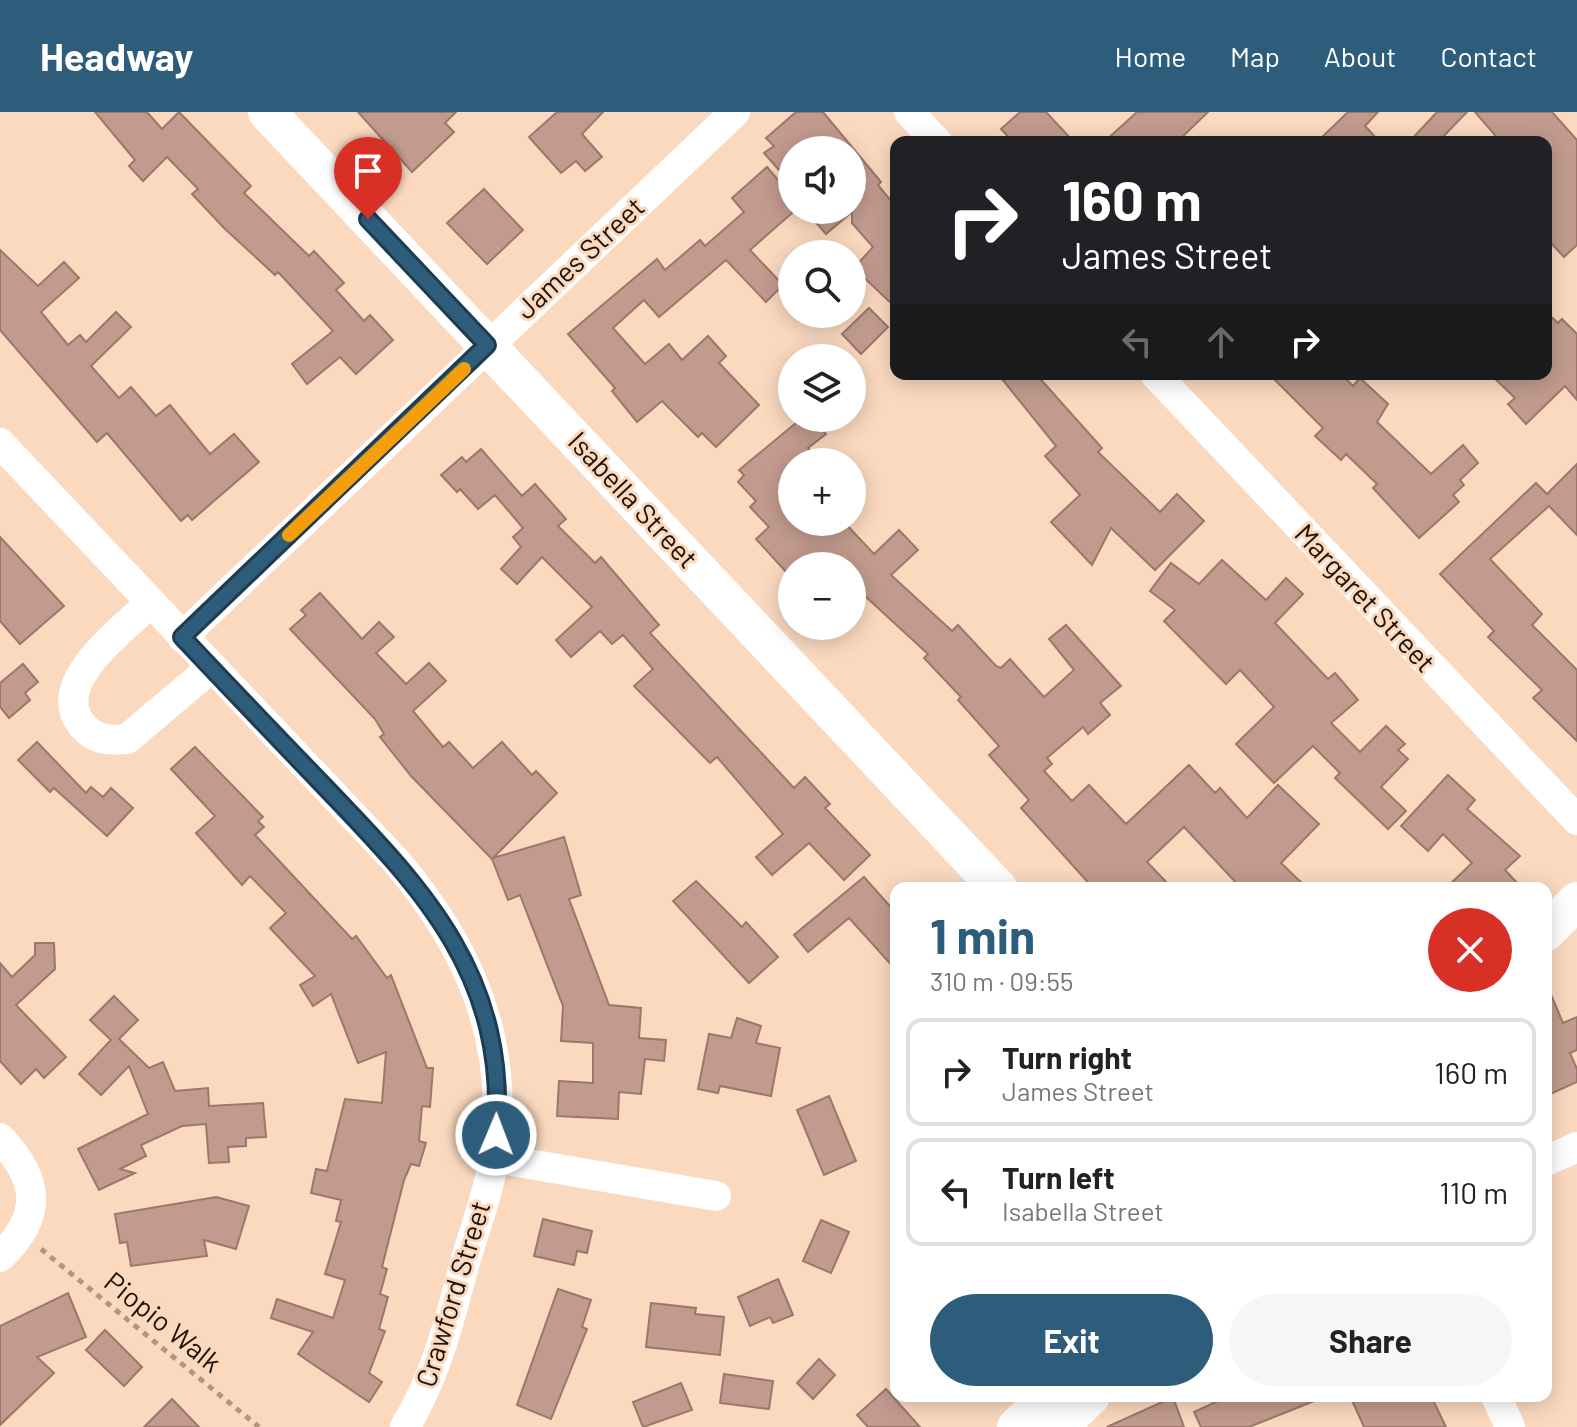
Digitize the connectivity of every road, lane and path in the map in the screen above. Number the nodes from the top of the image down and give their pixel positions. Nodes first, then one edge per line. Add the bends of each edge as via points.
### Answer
1 (267, 112) edge
2 (735, 112) edge
3 (909, 112) edge
4 (931, 136) edge
5 (487, 345) junction
6 (1161, 380) edge
7 (0, 443) edge
8 (150, 603) junction
9 (182, 637) junction
10 (211, 668) junction
11 (1577, 820) edge
12 (992, 882) edge
13 (1577, 901) edge
14 (1552, 926) edge
15 (0, 1138) edge
16 (1577, 1147) edge
17 (494, 1158) junction
18 (1552, 1158) edge
19 (716, 1196) dead end
20 (41, 1249) dead end
21 (0, 1257) edge
22 (1043, 1402) edge
23 (1085, 1402) edge
24 (1499, 1402) edge
25 (259, 1427) edge
26 (405, 1427) edge
27 (1016, 1427) edge
28 (1059, 1427) edge
29 (1510, 1427) edge

1 - 5 street, Isabella Street
2 - 5 street, James Street
3 - 4 street
5 - 9 street, James Street
5 - 12 street, Isabella Street
6 - 11 street, Margaret Street
7 - 8 street, Crawford Street
8 - 9 street, Crawford Street
8 - 10 street via 76,679 72,700 83,726 95,737 127,739
9 - 10 street, Crawford Street
10 - 17 street, Crawford Street via 396,861 457,945 492,1045 498,1112
13 - 14 street
15 - 21 street via 27,1171 32,1208 24,1230
16 - 18 street
17 - 19 street
17 - 26 street, Crawford Street via 443,1345
20 - 25 path, Piopio Walk
22 - 27 street
23 - 28 street
24 - 29 street

